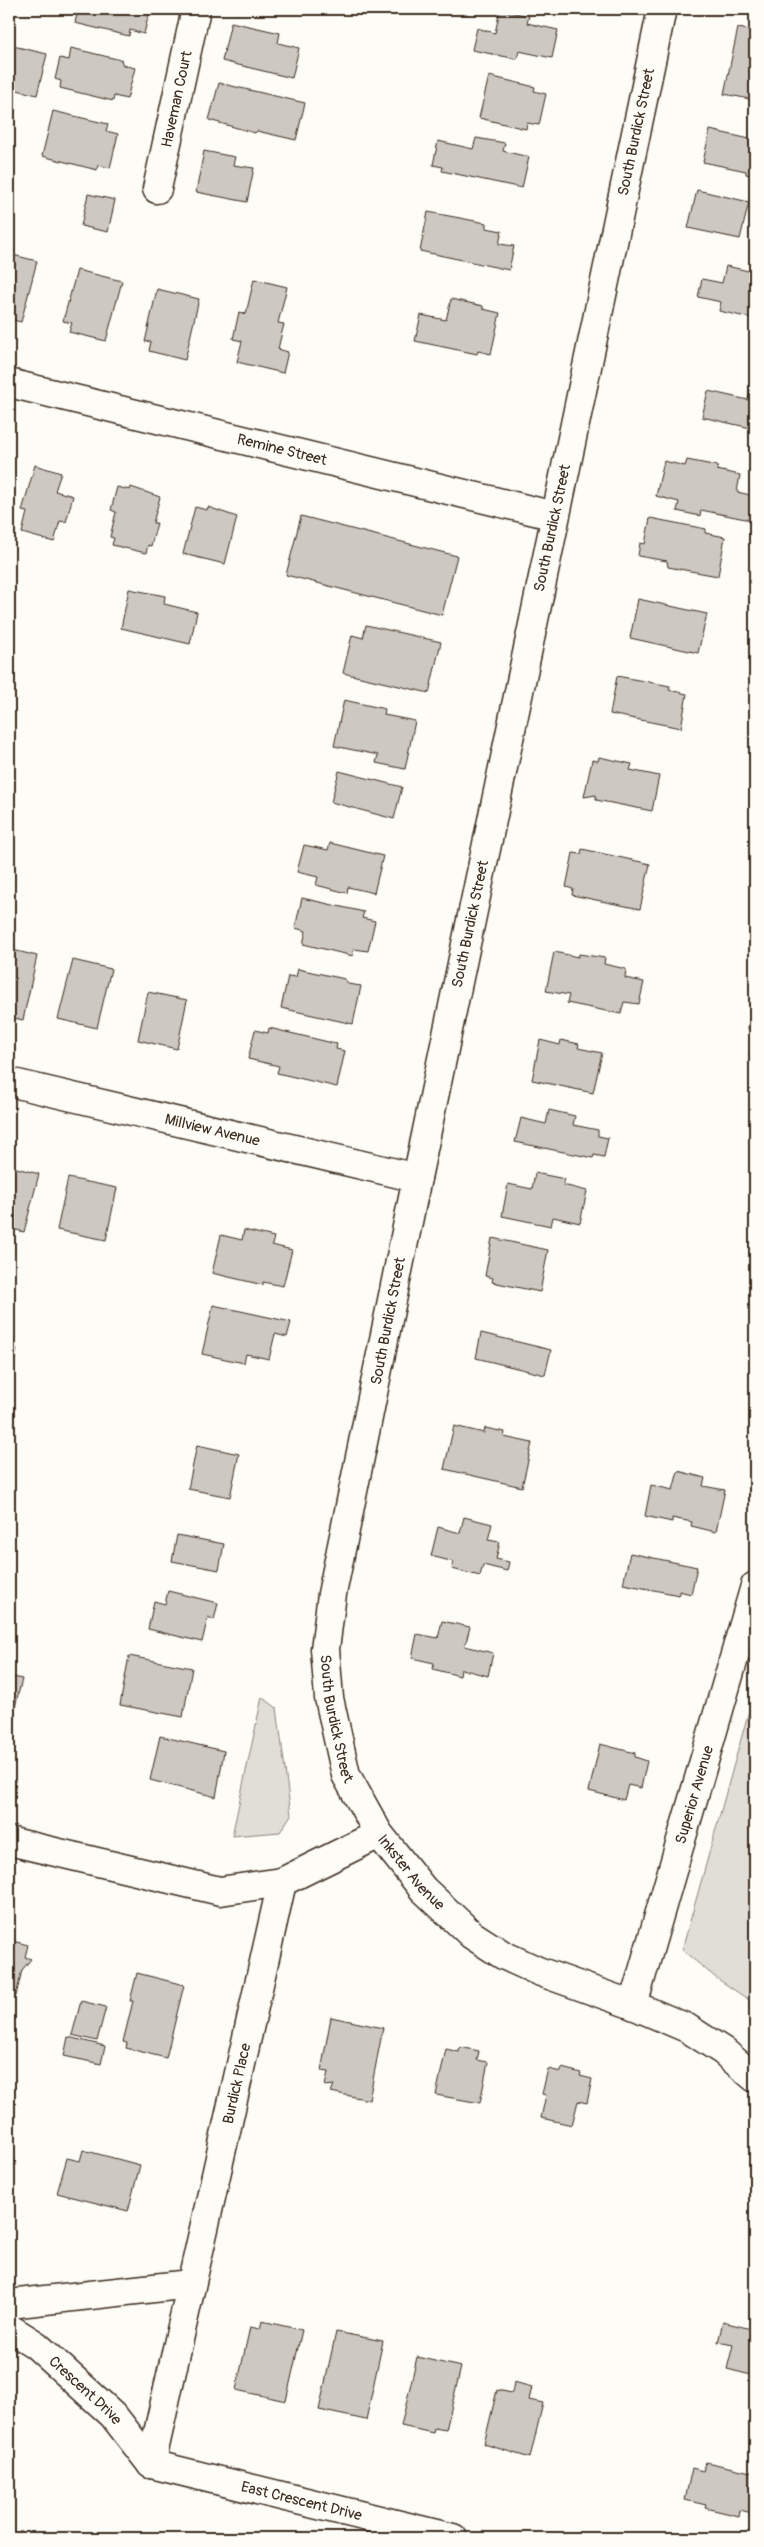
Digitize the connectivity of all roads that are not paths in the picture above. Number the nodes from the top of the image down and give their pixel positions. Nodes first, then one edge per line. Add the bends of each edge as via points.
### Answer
1 (196, 9) edge
2 (662, 9) edge
3 (157, 189) dead end
4 (9, 383) edge
5 (555, 516) junction
6 (9, 1082) edge
7 (417, 1178) junction
8 (755, 1586) edge
9 (379, 1834) junction
10 (9, 1841) edge
11 (282, 1882) junction
12 (633, 2005) junction
13 (755, 2078) edge
14 (190, 2284) junction
15 (9, 2304) edge
16 (9, 2328) edge
17 (151, 2464) junction
18 (453, 2538) edge

1 - 3 street, Haveman Court
2 - 5 street, South Burdick Street
4 - 5 street, Remine Street
5 - 7 street, South Burdick Street
6 - 7 street, Millview Avenue
7 - 9 street, South Burdick Street via 334,1584 325,1649 329,1698 346,1775
8 - 12 street, Superior Avenue
9 - 11 street, Inkster Avenue
9 - 12 street, Inkster Avenue via 422,1889 472,1934 502,1955
10 - 11 street, Inkster Avenue via 220,1891
11 - 14 street, Burdick Place
12 - 13 street, Inkster Avenue via 686,2028 723,2051
14 - 15 street
14 - 17 street, Burdick Place
16 - 17 street, Crescent Drive via 36,2345 113,2415
17 - 18 street, East Crescent Drive

